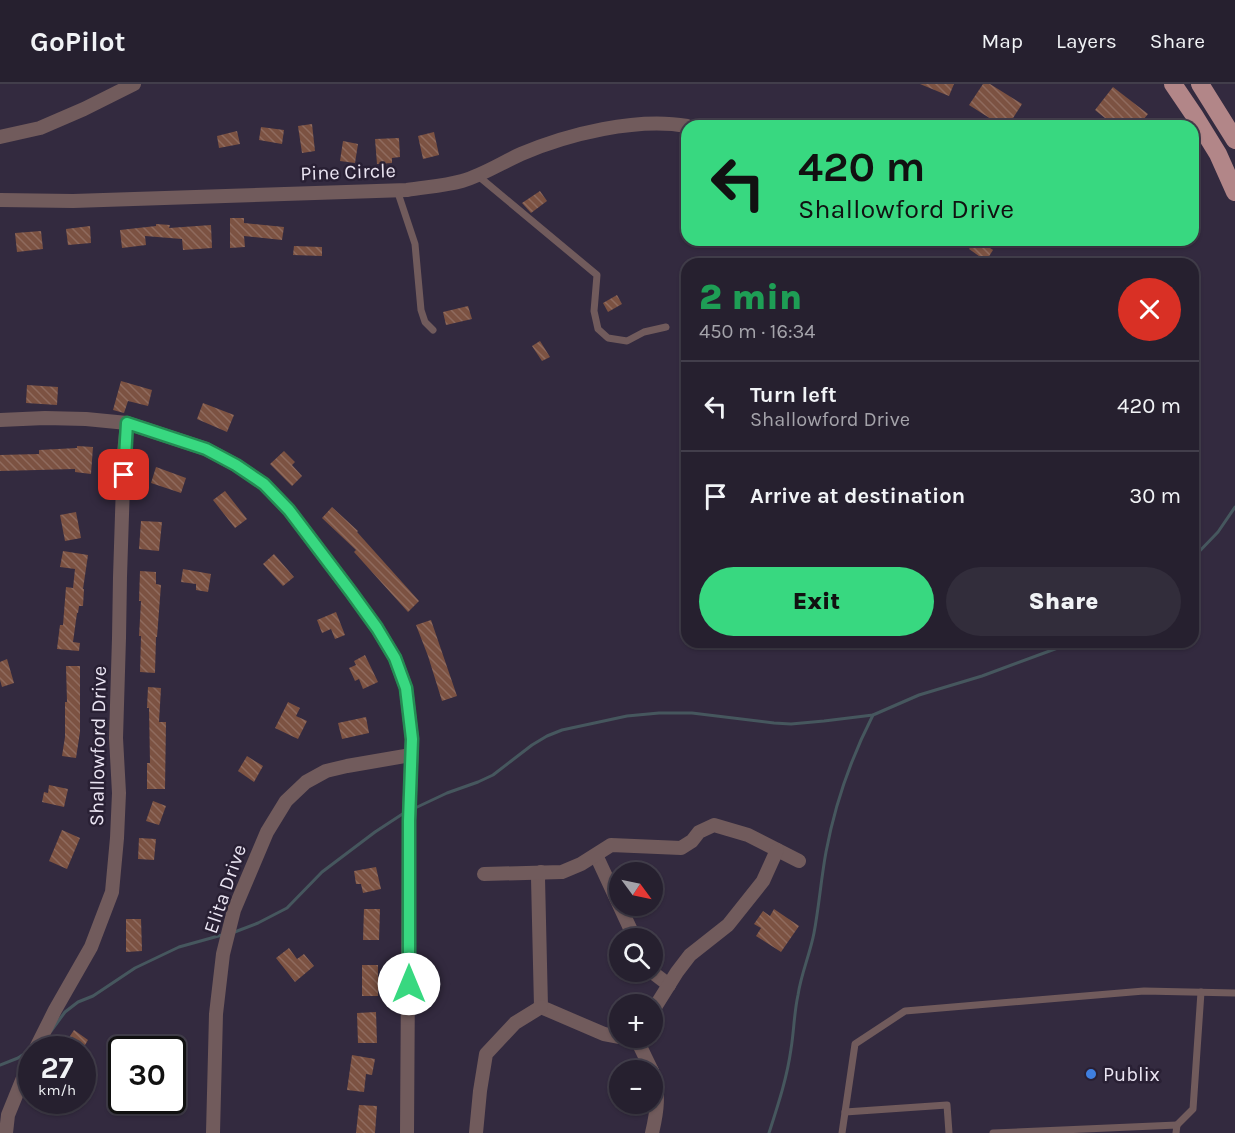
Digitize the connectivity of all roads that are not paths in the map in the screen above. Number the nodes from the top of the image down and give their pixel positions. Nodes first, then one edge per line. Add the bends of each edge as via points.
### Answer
1 (134, 84) edge
2 (1173, 84) edge
3 (1202, 86) edge
4 (1197, 120) edge
5 (1199, 123) edge
6 (681, 125) edge
7 (0, 137) edge
8 (1235, 140) edge
9 (477, 175) junction
10 (397, 190) junction
11 (1235, 192) edge
12 (0, 200) edge
13 (666, 327) dead end
14 (433, 330) dead end
15 (0, 420) edge
16 (127, 423) junction
17 (411, 755) junction
18 (777, 850) junction
19 (596, 855) junction
20 (800, 861) dead end
21 (541, 872) junction
22 (484, 874) dead end
23 (630, 928) edge
24 (663, 980) edge
25 (669, 985) junction
26 (1201, 992) junction
27 (1235, 993) edge
28 (663, 995) edge
29 (541, 1007) junction
30 (609, 1035) edge
31 (42, 1036) edge
32 (18, 1090) edge
33 (845, 1112) junction
34 (657, 1114) edge
35 (1177, 1129) edge
36 (1046, 1132) edge
37 (6, 1133) edge
38 (213, 1133) edge
39 (408, 1133) edge
40 (476, 1133) edge
41 (652, 1133) edge
42 (842, 1133) edge
43 (949, 1133) edge
44 (993, 1133) edge

1 - 7 street via 40,128
2 - 4 main road
3 - 8 main road
5 - 11 main road
6 - 9 street, Pine Circle via 618,127 585,133 546,144
9 - 10 street, Pine Circle
9 - 13 lane via 597,275 594,311 598,329 608,338 627,341
10 - 12 street, Pine Circle
10 - 14 lane via 415,244 421,310
15 - 16 street via 45,418
16 - 17 street via 226,459 264,484 289,510 395,658 406,688
16 - 31 street, Shallowford Drive via 116,738 117,838 112,891 91,947
17 - 38 street, Elita Drive via 326,771 306,782 286,801 267,832 234,910 223,954 216,1014
17 - 39 street
18 - 19 street via 748,835 714,825 681,848 611,845
18 - 20 street
18 - 25 street via 763,880 728,925 690,956
19 - 21 street via 562,872
19 - 23 street
21 - 22 street
21 - 29 street
24 - 25 street
25 - 28 street
26 - 27 lane
26 - 33 lane via 1144,991 905,1011 855,1044
26 - 35 lane via 1193,1109
29 - 30 street
29 - 40 street via 514,1023 486,1054
32 - 37 street
33 - 42 lane
33 - 43 lane via 946,1105
34 - 41 street
35 - 36 lane
36 - 44 lane

